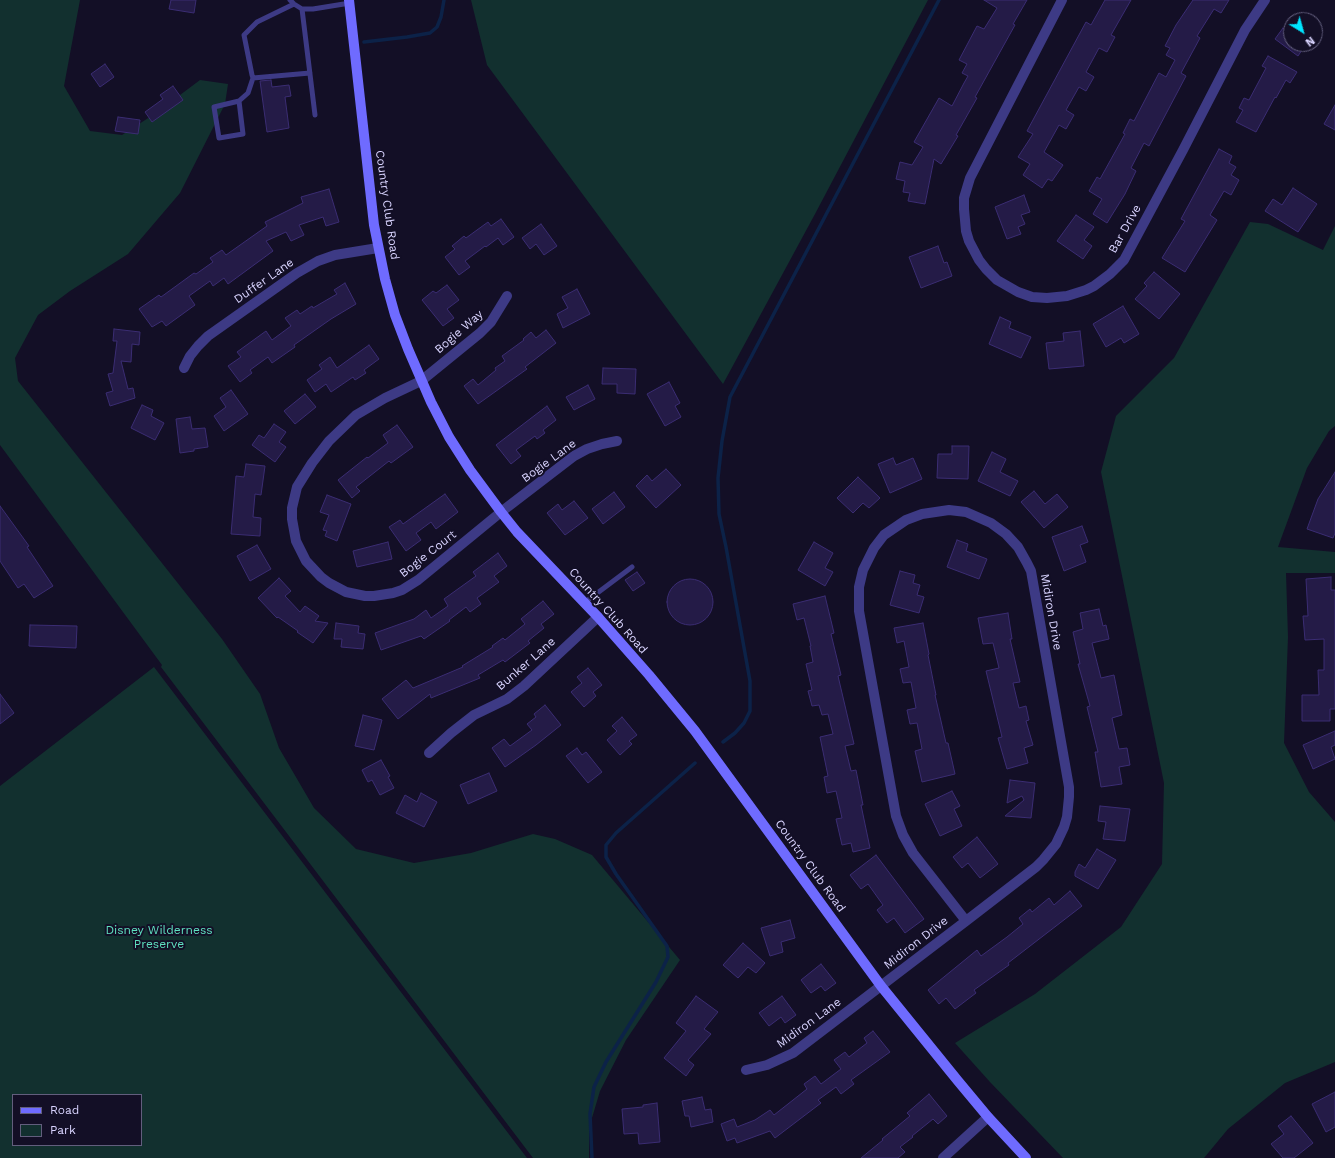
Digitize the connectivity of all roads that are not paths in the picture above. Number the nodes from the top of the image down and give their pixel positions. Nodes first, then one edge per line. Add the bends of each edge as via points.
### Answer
1 (1062, 0) edge
2 (1265, 0) edge
3 (349, 1) edge
4 (292, 2) edge
5 (302, 9) junction
6 (310, 74) junction
7 (253, 78) junction
8 (239, 101) junction
9 (315, 115) dead end
10 (378, 248) junction
11 (507, 296) dead end
12 (184, 368) dead end
13 (421, 381) junction
14 (617, 441) dead end
15 (501, 512) junction
16 (632, 567) dead end
17 (584, 603) junction
18 (598, 617) junction
19 (429, 753) dead end
20 (966, 921) junction
21 (881, 986) junction
22 (746, 1070) dead end
23 (988, 1117) junction
24 (944, 1158) edge
25 (1026, 1158) edge

1 - 2 street, Bar Drive via 966,188 964,220 969,241 979,260 997,280 1032,297 1066,296 1090,288 1124,260 1245,30
3 - 5 lane
3 - 10 street, Country Club Road
4 - 5 lane
4 - 7 lane via 257,22 244,35
5 - 6 lane
6 - 7 lane
6 - 9 lane
7 - 8 lane via 248,93
8 - 8 lane via 243,134 219,138 214,107
10 - 12 street, Duffer Lane via 335,255 297,273 208,336 190,356
10 - 13 street, Country Club Road via 395,314
11 - 13 street, Bogie Way via 491,322 480,333
13 - 15 street, Country Club Road via 449,437
13 - 15 street, Bogie Court via 356,415 329,441 312,463 297,487 292,508 296,541 306,561 321,577 346,592 365,596 393,593 418,580
14 - 15 street, Bogie Lane via 587,449 574,456
15 - 17 street, Country Club Road
16 - 17 lane
17 - 18 street, Country Club Road
18 - 19 street, Bunker Lane via 524,686 507,699 474,715
18 - 21 street, Country Club Road via 708,748
20 - 20 street, Midiron Drive via 1036,867 1056,844 1067,817 1069,787 1031,571 1018,547 991,523 966,512 940,510 906,520 884,535 863,570 859,595 860,611 896,816 913,853
20 - 21 street, Midiron Drive
21 - 22 street, Midiron Lane via 793,1053 767,1066
21 - 23 street, Country Club Road
23 - 24 street
23 - 25 street, Country Club Road

